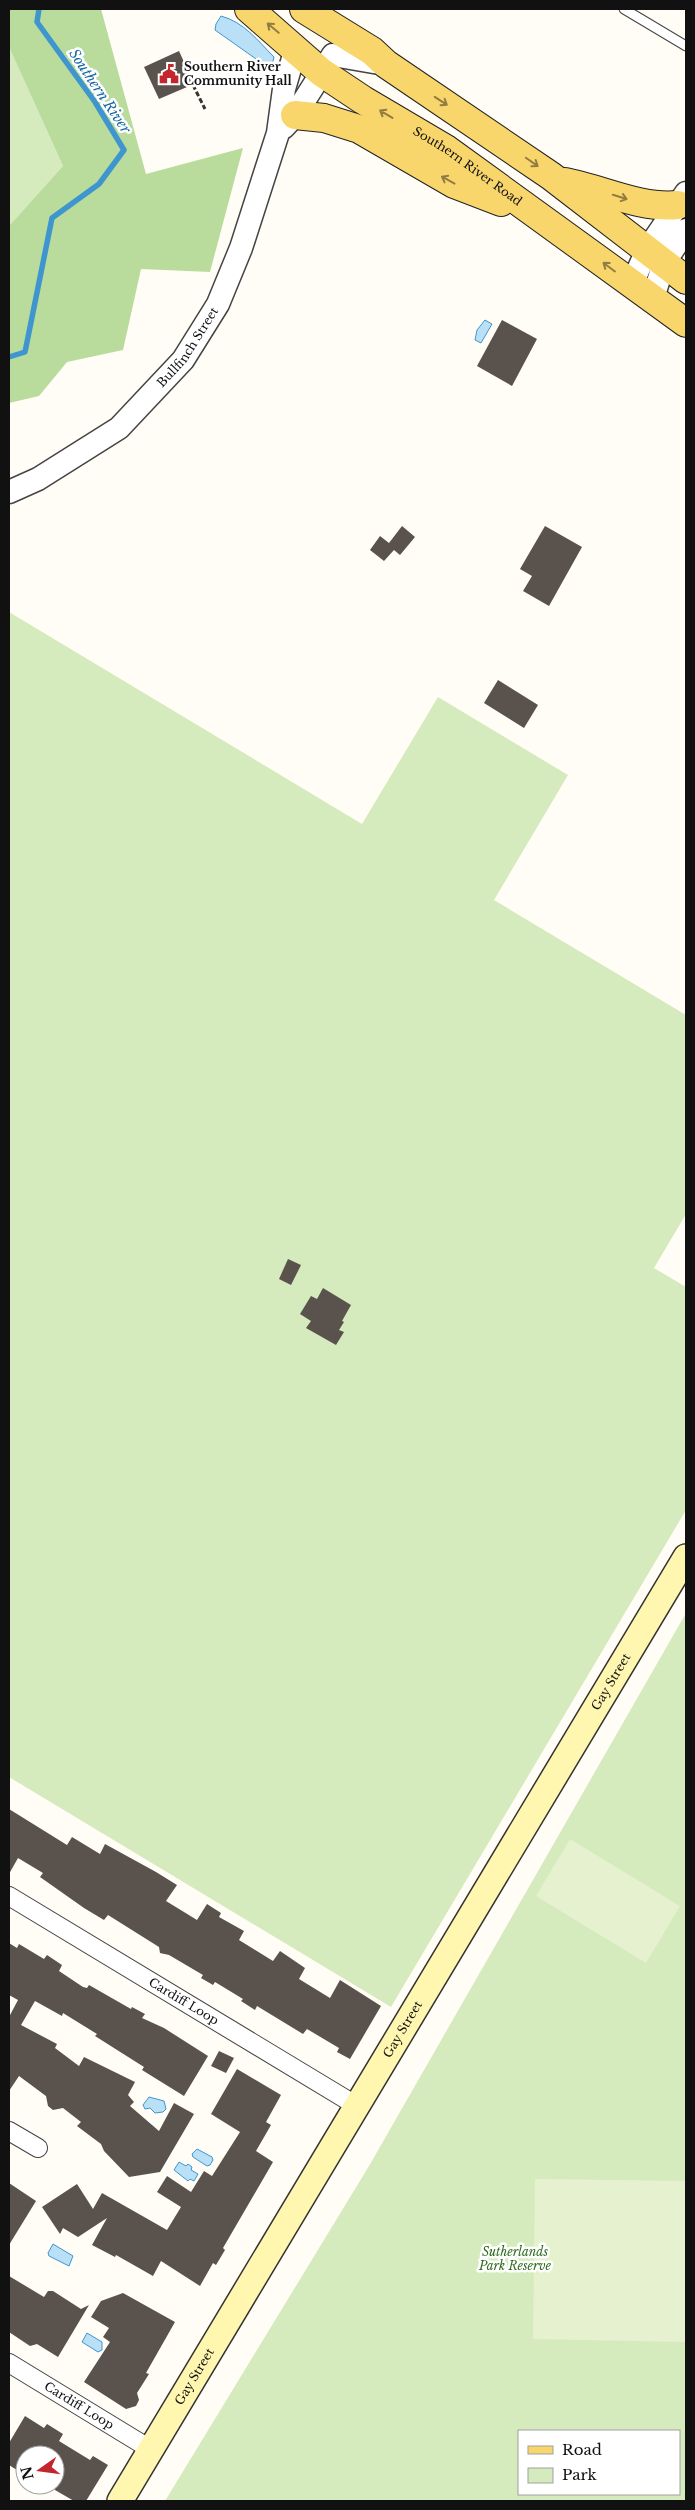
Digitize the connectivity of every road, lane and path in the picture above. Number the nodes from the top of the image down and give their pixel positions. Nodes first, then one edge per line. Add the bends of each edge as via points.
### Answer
1 (249, 9) edge
2 (284, 9) edge
3 (304, 9) edge
4 (624, 9) edge
5 (686, 46) edge
6 (296, 48) junction
7 (386, 64) junction
8 (321, 72) junction
9 (193, 85) dead end
10 (205, 109) dead end
11 (287, 124) junction
12 (556, 180) junction
13 (684, 209) edge
14 (584, 250) junction
15 (656, 257) junction
16 (686, 280) edge
17 (642, 291) junction
18 (686, 323) edge
19 (9, 492) edge
20 (686, 1557) edge
21 (9, 1896) edge
22 (357, 2106) junction
23 (9, 2131) edge
24 (38, 2148) dead end
25 (9, 2363) edge
26 (150, 2449) junction
27 (120, 2501) edge

6 -> 1 main road, Southern River Road
2 - 8 main road via 300,23 309,37
3 - 7 main road via 372,51
4 - 5 lane
6 - 8 main road, Southern River Road
6 - 11 street, Bullfinch Street via 284,89
7 - 8 street, Bullfinch Street via 334,54
7 -> 12 main road
8 - 11 street, Bullfinch Street
14 -> 8 main road, Southern River Road via 446,149
9 - 10 path
14 -> 11 main road via 493,197 454,184 359,129 324,118
11 - 19 street, Bullfinch Street via 218,304 183,360 120,428 38,479
12 -> 13 main road via 651,205
12 - 15 main road
13 - 15 street
17 -> 14 main road, Southern River Road
15 - 16 main road
15 - 17 street
17 - 18 main road, Southern River Road
20 - 22 main road, Gay Street
21 - 22 street, Cardiff Loop
22 - 26 main road, Gay Street
23 - 24 street
25 - 26 street, Cardiff Loop
26 - 27 main road, Gay Street

